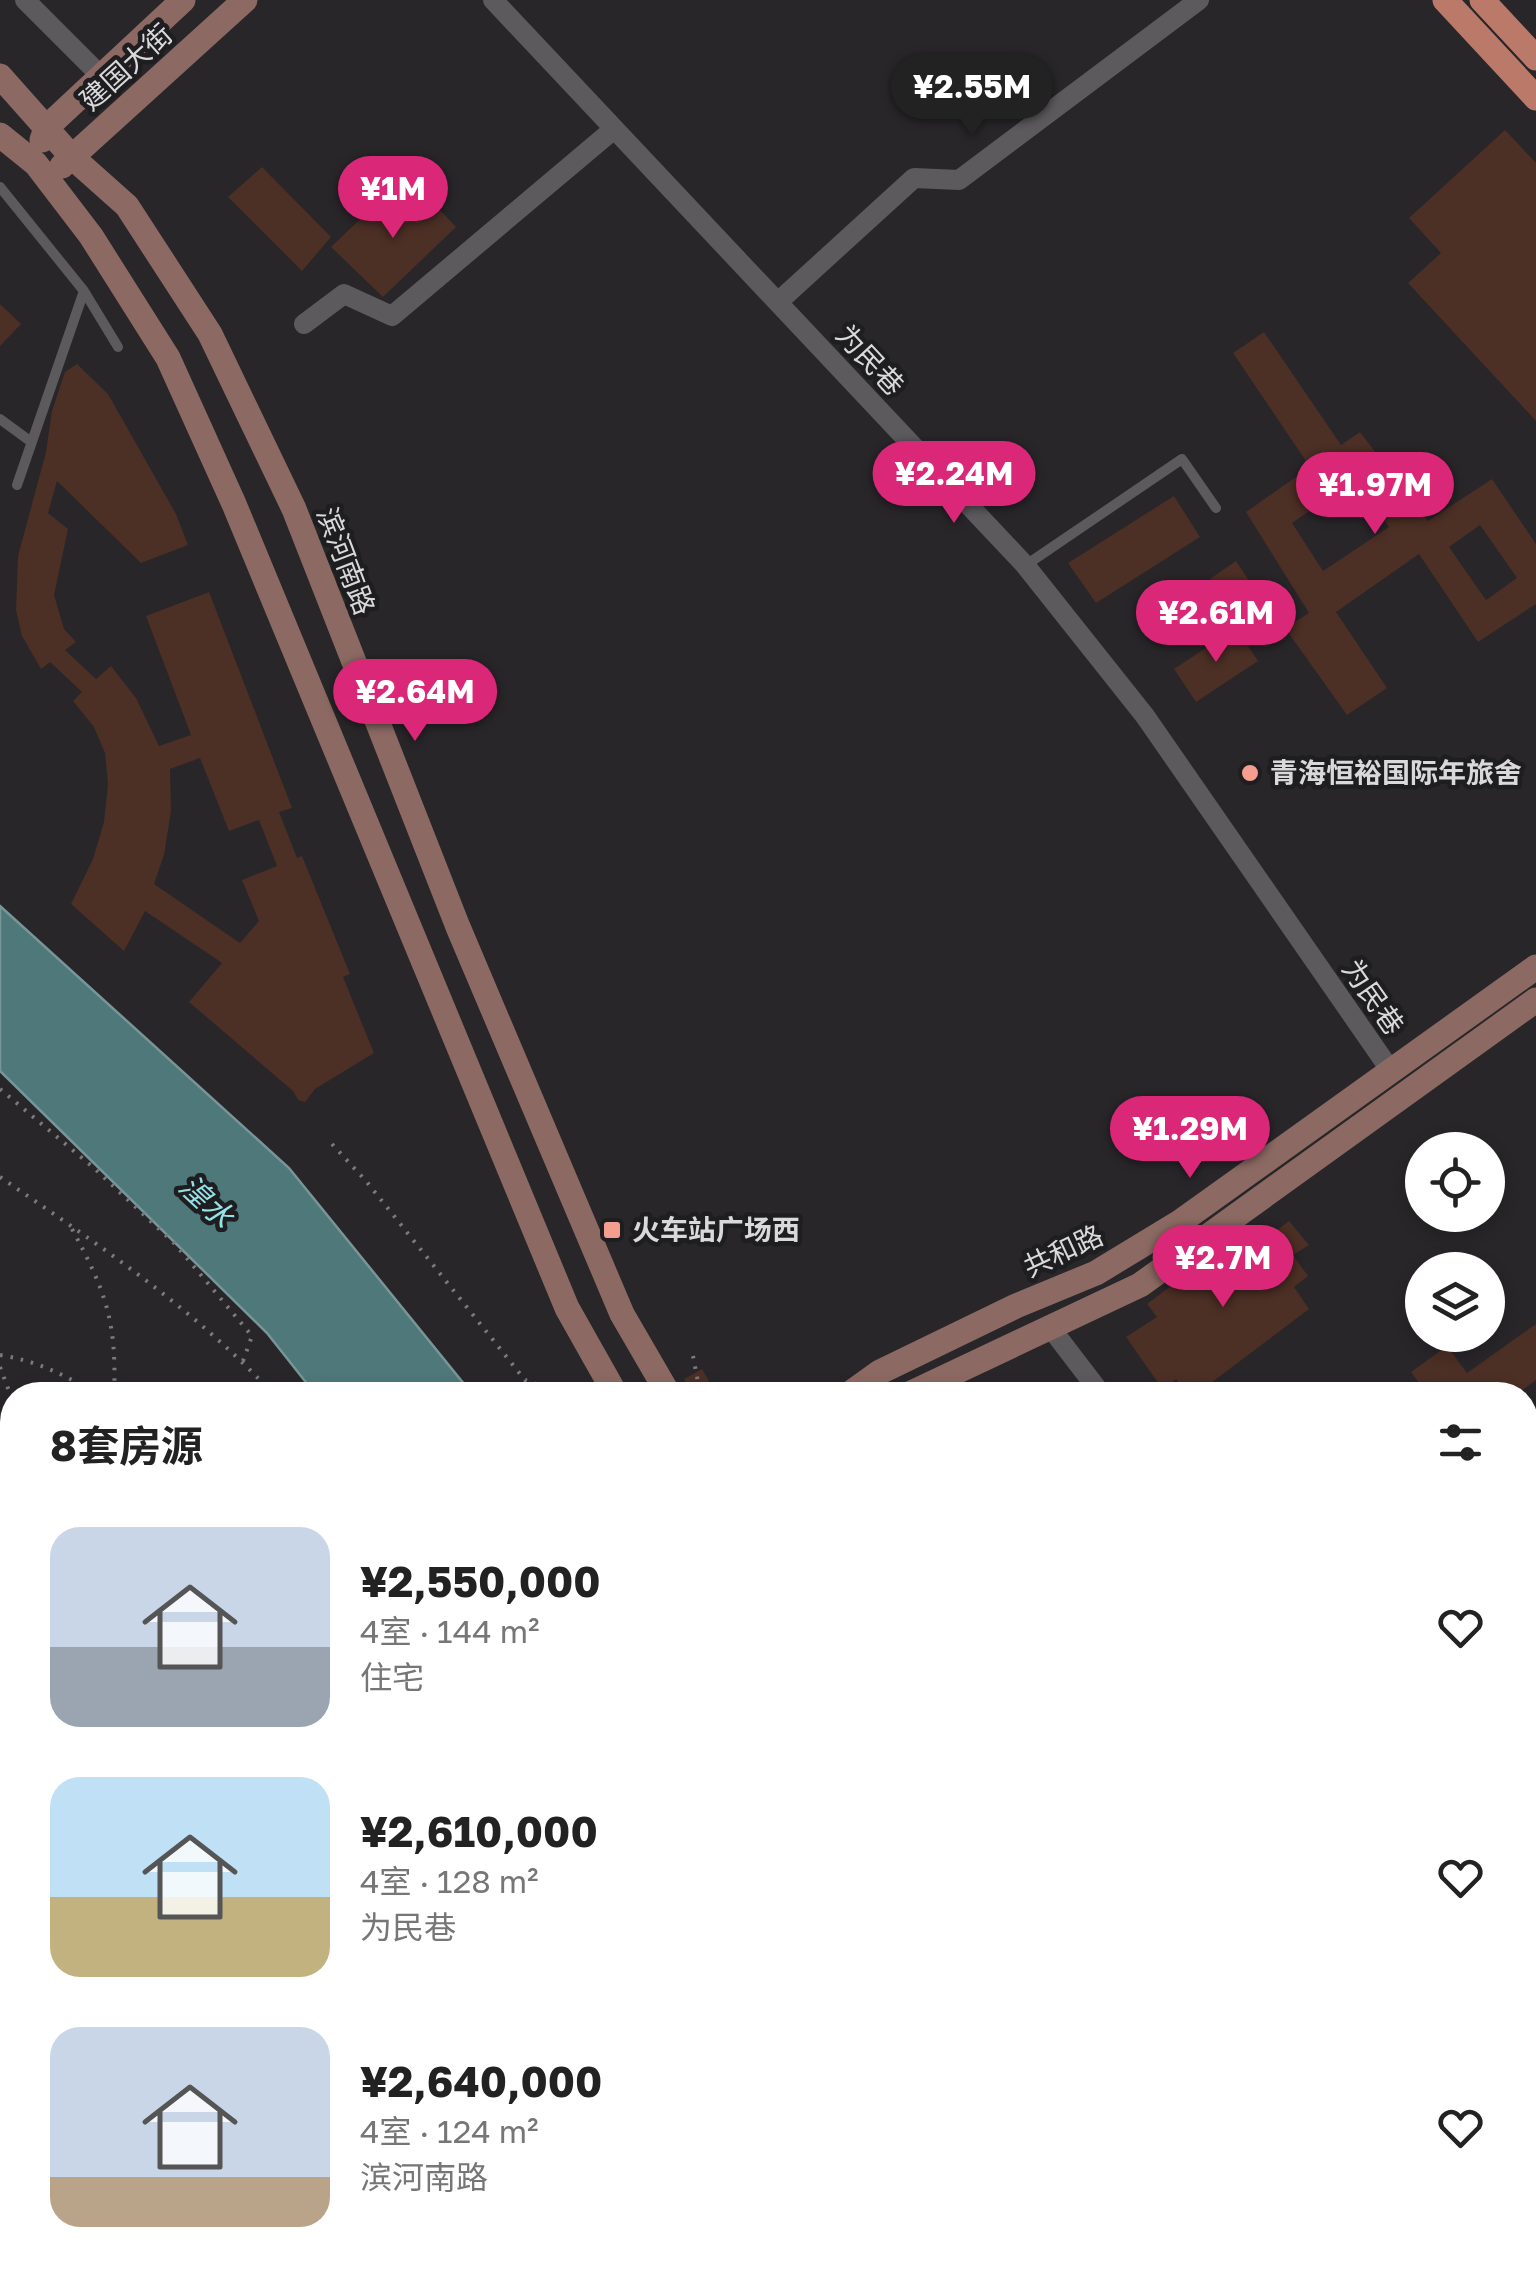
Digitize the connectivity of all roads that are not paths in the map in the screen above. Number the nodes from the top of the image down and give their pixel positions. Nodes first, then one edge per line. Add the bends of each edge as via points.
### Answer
1 (25, 0) edge
2 (182, 0) edge
3 (245, 0) edge
4 (493, 0) edge
5 (1199, 0) edge
6 (1445, 0) edge
7 (1482, 0) edge
8 (1536, 58) edge
9 (0, 76) edge
10 (101, 76) junction
11 (1536, 98) edge
12 (46, 128) junction
13 (614, 129) junction
14 (0, 135) edge
15 (72, 157) junction
16 (42, 172) junction
17 (0, 187) edge
18 (11, 199) junction
19 (0, 209) edge
20 (84, 290) junction
21 (778, 302) junction
22 (304, 324) dead end
23 (118, 347) dead end
24 (0, 419) edge
25 (30, 441) junction
26 (17, 485) dead end
27 (1216, 508) dead end
28 (1025, 565) junction
29 (1536, 967) edge
30 (1536, 1000) edge
31 (1390, 1071) junction
32 (1050, 1327) junction
33 (609, 1382) edge
34 (662, 1382) edge
35 (866, 1382) edge
36 (934, 1382) edge
37 (1092, 1382) edge

1 - 10 street
2 - 10 main road, 建国大街
3 - 15 main road, 建国大街
4 - 13 street, 为民巷
5 - 21 street via 959,180 914,178
6 - 11 main road
7 - 8 main road
9 - 12 main road, 滨河南路
10 - 12 main road, 建国大街
12 - 15 main road, 滨河南路
12 - 16 main road
13 - 21 street, 为民巷
13 - 22 street via 392,316 344,294
14 - 16 main road
15 - 16 main road, 建国大街
15 - 34 main road, 滨河南路 via 127,206 210,334 294,509 458,928 614,1295
16 - 33 main road via 168,358 567,1308
17 - 18 lane
18 - 19 lane
18 - 20 lane
20 - 23 lane
20 - 25 lane
21 - 28 street, 为民巷
24 - 25 lane
25 - 26 lane
27 - 28 lane via 1182,459
28 - 31 street, 为民巷 via 1145,716
29 - 31 main road, 共和路
30 - 32 main road via 1140,1285
31 - 35 main road, 共和路 via 1180,1222 1096,1273
32 - 36 main road
32 - 37 street

